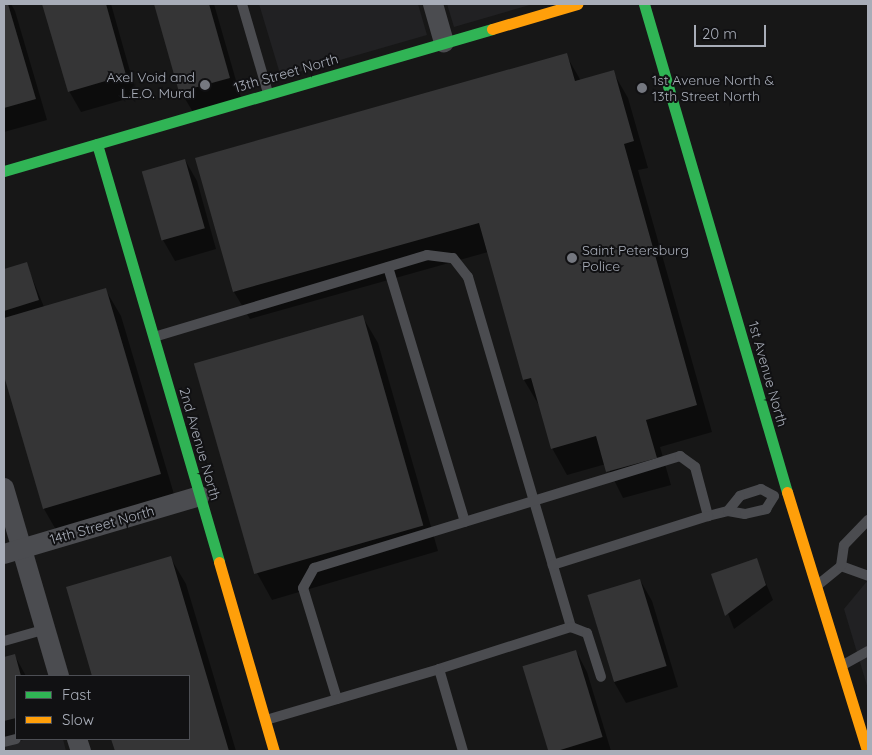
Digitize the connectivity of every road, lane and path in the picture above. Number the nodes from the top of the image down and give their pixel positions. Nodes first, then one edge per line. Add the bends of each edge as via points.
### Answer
1 (242, 4) edge
2 (432, 4) edge
3 (577, 4) edge
4 (644, 4) edge
5 (444, 42) junction
6 (268, 94) junction
7 (96, 144) junction
8 (4, 171) edge
9 (388, 267) junction
10 (153, 337) junction
11 (4, 488) edge
12 (787, 492) junction
13 (200, 496) junction
14 (774, 496) junction
15 (534, 500) junction
16 (728, 511) junction
17 (708, 516) junction
18 (868, 520) edge
19 (465, 522) junction
20 (13, 551) edge
21 (553, 565) junction
22 (841, 566) junction
23 (868, 576) edge
24 (818, 585) junction
25 (571, 627) junction
26 (46, 629) junction
27 (4, 641) edge
28 (868, 651) edge
29 (842, 665) junction
30 (439, 669) junction
31 (59, 675) edge
32 (602, 677) dead end
33 (337, 699) junction
34 (265, 720) junction
35 (274, 751) edge
36 (463, 751) edge
37 (867, 751) edge

1 - 6 lane
2 - 5 street
3 - 5 street, 13th Street North
4 - 12 street, 1st Avenue North
5 - 6 street, 13th Street North
6 - 7 street, 13th Street North
7 - 8 street, 13th Street North
7 - 10 street, 2nd Avenue North
9 - 10 lane
9 - 15 lane via 427,255 453,258 468,277
9 - 19 lane
10 - 13 street, 2nd Avenue North
11 - 20 street
12 - 14 lane
12 - 24 street, 1st Avenue North
13 - 20 street, 14th Street North
13 - 34 street, 2nd Avenue North
14 - 16 lane via 766,509 745,514
14 - 16 lane via 761,490 740,496
15 - 17 lane via 680,456 695,467
15 - 19 lane
15 - 21 lane
16 - 17 lane
17 - 21 lane
18 - 22 lane via 844,546
19 - 33 lane via 314,568 303,588
20 - 26 street
21 - 25 lane
22 - 23 lane
22 - 24 lane
24 - 29 street, 1st Avenue North
25 - 30 lane
25 - 32 lane via 588,633
26 - 27 lane
26 - 31 street
28 - 29 lane
29 - 37 street, 1st Avenue North
30 - 33 lane
30 - 36 lane
33 - 34 lane
34 - 35 street, 2nd Avenue North

